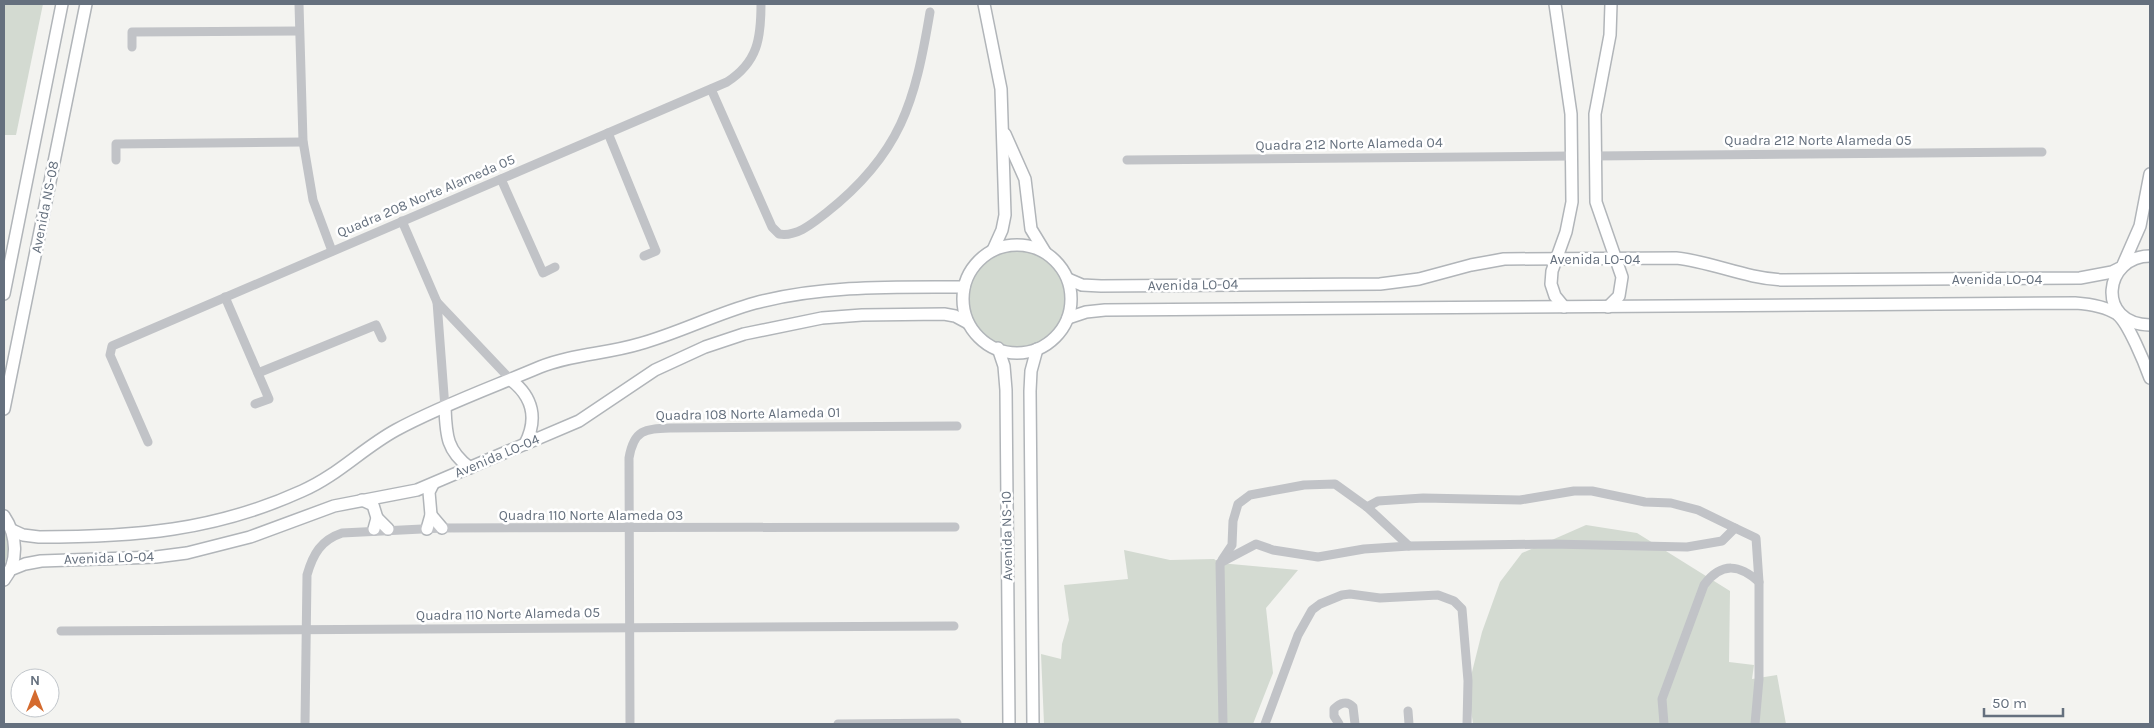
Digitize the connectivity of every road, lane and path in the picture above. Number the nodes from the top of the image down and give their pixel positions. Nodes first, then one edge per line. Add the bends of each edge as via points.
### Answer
1 (62, 4) edge
2 (86, 4) edge
3 (299, 4) edge
4 (761, 4) edge
5 (984, 4) edge
6 (1554, 4) edge
7 (1611, 4) edge
8 (930, 12) dead end
9 (299, 31) junction
10 (132, 47) dead end
11 (711, 89) junction
12 (1002, 115) junction
13 (608, 133) junction
14 (303, 142) junction
15 (2042, 152) dead end
16 (1571, 156) junction
17 (1595, 156) junction
18 (116, 160) dead end
19 (1127, 160) dead end
20 (2150, 174) edge
21 (501, 179) junction
22 (402, 221) junction
23 (993, 250) junction
24 (332, 251) junction
25 (1046, 253) junction
26 (644, 256) dead end
27 (2150, 256) edge
28 (1615, 258) junction
29 (1556, 259) junction
30 (556, 267) dead end
31 (2122, 267) junction
32 (1068, 279) junction
33 (964, 287) junction
34 (4, 294) edge
35 (225, 297) junction
36 (437, 302) junction
37 (1564, 307) junction
38 (1608, 307) junction
39 (2119, 315) junction
40 (1068, 318) junction
41 (968, 324) junction
42 (2150, 325) edge
43 (382, 338) dead end
44 (998, 348) junction
45 (1037, 348) junction
46 (258, 374) junction
47 (2150, 378) edge
48 (511, 380) junction
49 (256, 404) dead end
50 (445, 408) junction
51 (4, 410) edge
52 (956, 426) dead end
53 (148, 442) dead end
54 (525, 444) junction
55 (470, 468) junction
56 (433, 484) junction
57 (360, 500) junction
58 (1367, 507) junction
59 (431, 514) junction
60 (4, 516) edge
61 (376, 524) junction
62 (955, 527) dead end
63 (442, 528) junction
64 (1735, 528) junction
65 (427, 529) junction
66 (629, 529) junction
67 (12, 530) junction
68 (388, 530) joint
69 (1409, 546) junction
70 (1220, 563) junction
71 (7, 575) edge
72 (1759, 582) junction
73 (954, 626) dead end
74 (630, 627) junction
75 (306, 630) junction
76 (62, 631) dead end
77 (1408, 711) dead end
78 (957, 723) edge
79 (305, 724) edge
80 (630, 724) edge
81 (838, 724) edge
82 (1009, 724) edge
83 (1033, 724) edge
84 (1223, 724) edge
85 (1265, 724) edge
86 (1339, 724) edge
87 (1355, 724) edge
88 (1409, 724) edge
89 (1467, 724) edge
90 (1664, 724) edge
91 (1755, 724) edge

1 - 34 street, Avenida NS-08
2 - 51 street, Avenida NS-08
3 - 9 street
4 - 11 street, Quadra 208 Norte Alameda 05 via 756,52 731,79
5 - 12 street via 1000,81
6 - 16 street via 1570,101
7 - 17 street via 1610,35 1596,98
8 - 11 street via 914,93 901,126 884,155 845,198 792,234 779,234 772,228
9 - 10 street via 132,32
9 - 14 street
11 - 13 street, Quadra 208 Norte Alameda 05
12 - 23 street via 1004,215 1002,230
12 - 25 street via 1007,140 1026,183 1031,229
13 - 21 street, Quadra 208 Norte Alameda 05
13 - 26 street via 656,251
14 - 18 street via 116,144
14 - 24 street via 313,200
15 - 17 street, Quadra 212 Norte Alameda 05
16 - 19 street, Quadra 212 Norte Alameda 04
16 - 29 street via 1572,202
17 - 28 street via 1596,202
20 - 31 street via 2140,226
21 - 22 street, Quadra 208 Norte Alameda 05
21 - 30 street via 543,273
22 - 24 street, Quadra 208 Norte Alameda 05
22 - 36 street
23 - 25 street via 1020,246
23 - 33 street via 976,264
24 - 35 street, Quadra 208 Norte Alameda 05
25 - 32 street
27 - 31 street, Avenida LO-04 via 2136,258
28 - 29 street, Avenida LO-04
28 - 31 street, Avenida LO-04 via 1684,259 1756,278 1795,281 2075,278 2112,272
28 - 38 street via 1623,283 1619,296
29 - 32 street, Avenida LO-04 via 1493,261 1389,284 1101,286 1082,285
29 - 37 street via 1550,284 1554,296
31 - 39 street via 2112,292
32 - 40 street via 1071,292
33 - 41 street via 963,307
33 - 48 street, Avenida LO-04 via 856,289 783,296 722,313 640,344 560,360
35 - 46 street
35 - 53 street, Quadra 208 Norte Alameda 05 via 111,348
36 - 48 street
36 - 50 street
37 - 38 street, Avenida LO-04
37 - 40 street, Avenida LO-04 via 1105,310
38 - 39 street, Avenida LO-04 via 2075,303
39 - 42 street, Avenida LO-04 via 2134,324
39 - 47 street
40 - 45 street via 1055,337
41 - 44 street via 981,338
41 - 54 street, Avenida LO-04 via 944,314 862,315 802,321 744,334 705,347 662,367 588,416
43 - 46 street via 376,325
44 - 45 street via 1015,352
44 - 82 street, Avenida NS-10 via 1004,366 1006,390
45 - 83 street, Avenida NS-10 via 1030,391
46 - 49 street via 269,399
48 - 50 street, Avenida LO-04
48 - 54 street via 527,395 533,412
50 - 55 street via 452,450
50 - 67 street, Avenida LO-04 via 395,430 313,486 239,515 155,533 39,537
52 - 66 street, Quadra 108 Norte Alameda 01 via 648,430 640,433 631,445
54 - 55 street, Avenida LO-04
55 - 56 street, Avenida LO-04
56 - 57 street, Avenida LO-04 via 401,494
56 - 59 street via 429,492
57 - 61 street via 374,505
57 - 71 street, Avenida LO-04 via 201,550 156,557 42,561 25,564
58 - 64 street via 1378,501 1423,498 1520,500 1592,491 1691,508
58 - 69 street
58 - 70 street via 1335,484 1304,485 1250,495 1238,504 1232,544
59 - 63 street
59 - 65 street
60 - 67 street
61 - 68 street
61 - 75 street via 334,535 315,553 307,574
62 - 66 street, Quadra 110 Norte Alameda 03
63 - 65 street, Quadra 110 Norte Alameda 03
63 - 66 street, Quadra 110 Norte Alameda 03
64 - 69 street via 1722,540 1687,547 1561,544
64 - 72 street via 1756,538
65 - 68 street, Quadra 110 Norte Alameda 03
66 - 74 street, Quadra 108 Norte Alameda 01
67 - 71 street via 14,553
69 - 70 street via 1318,557 1256,544
70 - 84 street
72 - 90 street via 1745,570 1734,568 1718,572 1704,585 1662,699
72 - 91 street via 1759,696
73 - 74 street, Quadra 110 Norte Alameda 05
74 - 75 street, Quadra 110 Norte Alameda 05
74 - 80 street, Quadra 108 Norte Alameda 01
75 - 76 street, Quadra 110 Norte Alameda 05
75 - 79 street
77 - 88 street
78 - 81 street
85 - 89 street via 1304,621 1320,604 1350,594 1380,598 1438,595 1462,609 1468,681
86 - 87 street via 1334,709 1346,703 1353,706

